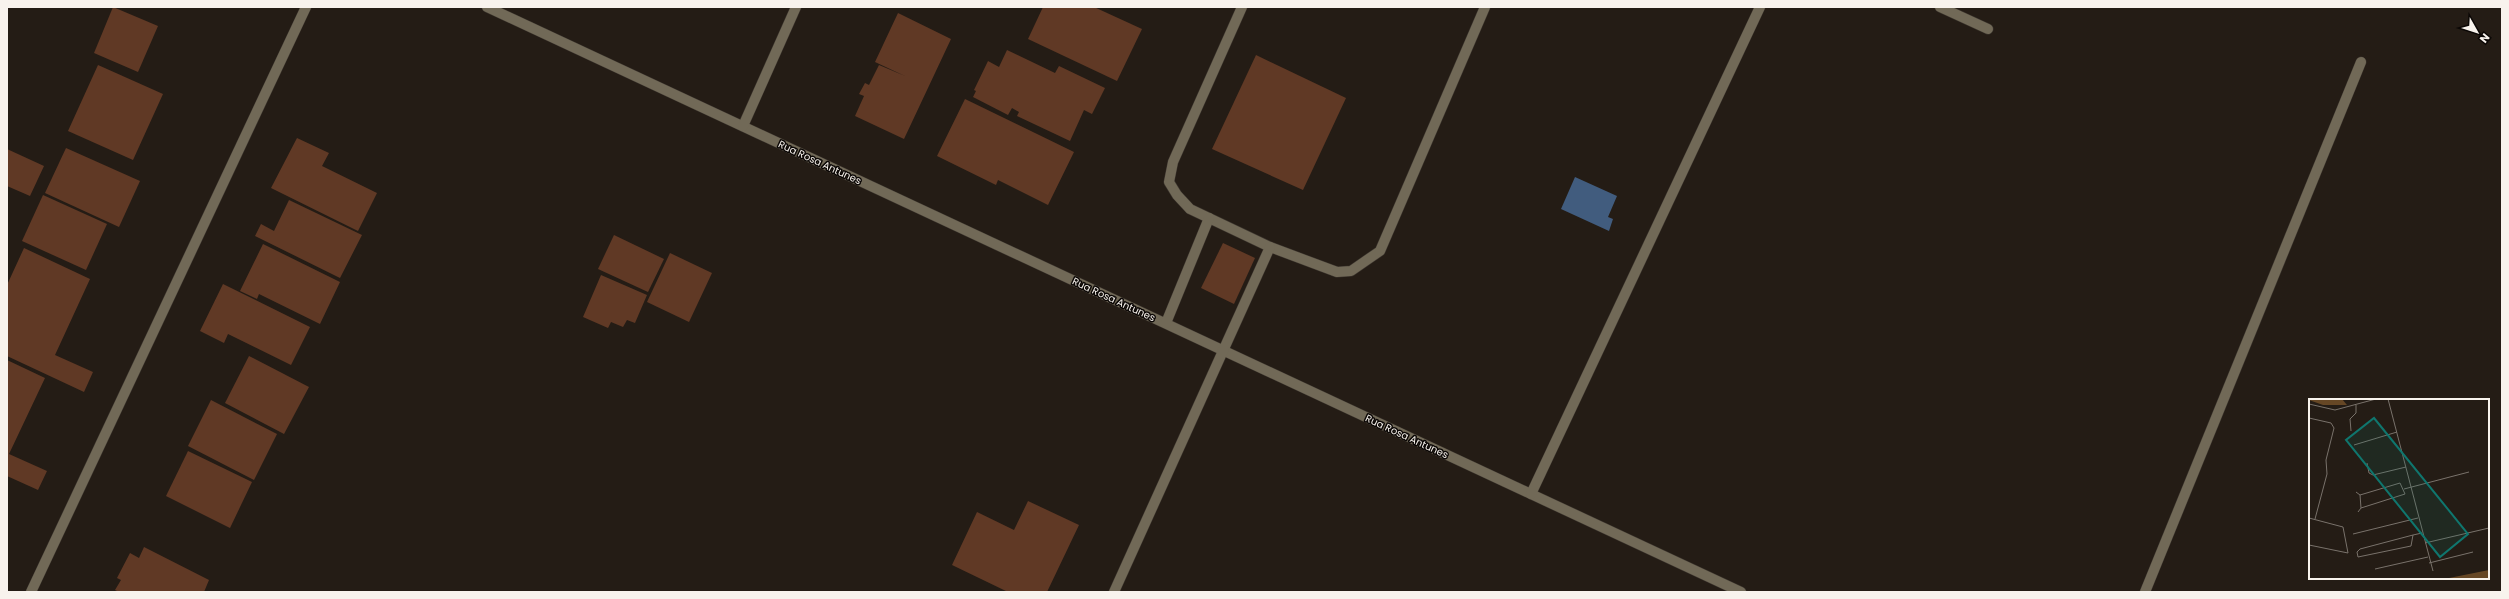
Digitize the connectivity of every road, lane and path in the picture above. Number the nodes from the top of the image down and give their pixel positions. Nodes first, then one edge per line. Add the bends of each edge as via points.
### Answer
1 (306, 7) edge
2 (487, 7) edge
3 (796, 7) edge
4 (1242, 7) edge
5 (1485, 7) edge
6 (1760, 7) edge
7 (1940, 7) edge
8 (499, 10) edge
9 (1988, 29) dead end
10 (2361, 62) dead end
11 (743, 126) junction
12 (1209, 218) junction
13 (1270, 247) junction
14 (1166, 323) junction
15 (1224, 350) junction
16 (1531, 494) junction
17 (31, 592) edge
18 (1114, 592) edge
19 (1741, 592) edge
20 (2145, 592) edge

1 - 17 street
2 - 8 street, Rua Rosa Antunes
3 - 11 street
4 - 12 street via 1173,162 1169,182 1190,209
5 - 13 street via 1380,251 1351,271 1337,272
6 - 16 street
7 - 9 street
8 - 11 street, Rua Rosa Antunes
10 - 20 street
11 - 14 street, Rua Rosa Antunes
12 - 13 street
12 - 14 street
13 - 15 street
14 - 15 street, Rua Rosa Antunes
15 - 16 street, Rua Rosa Antunes
15 - 18 street
16 - 19 street, Rua Rosa Antunes

